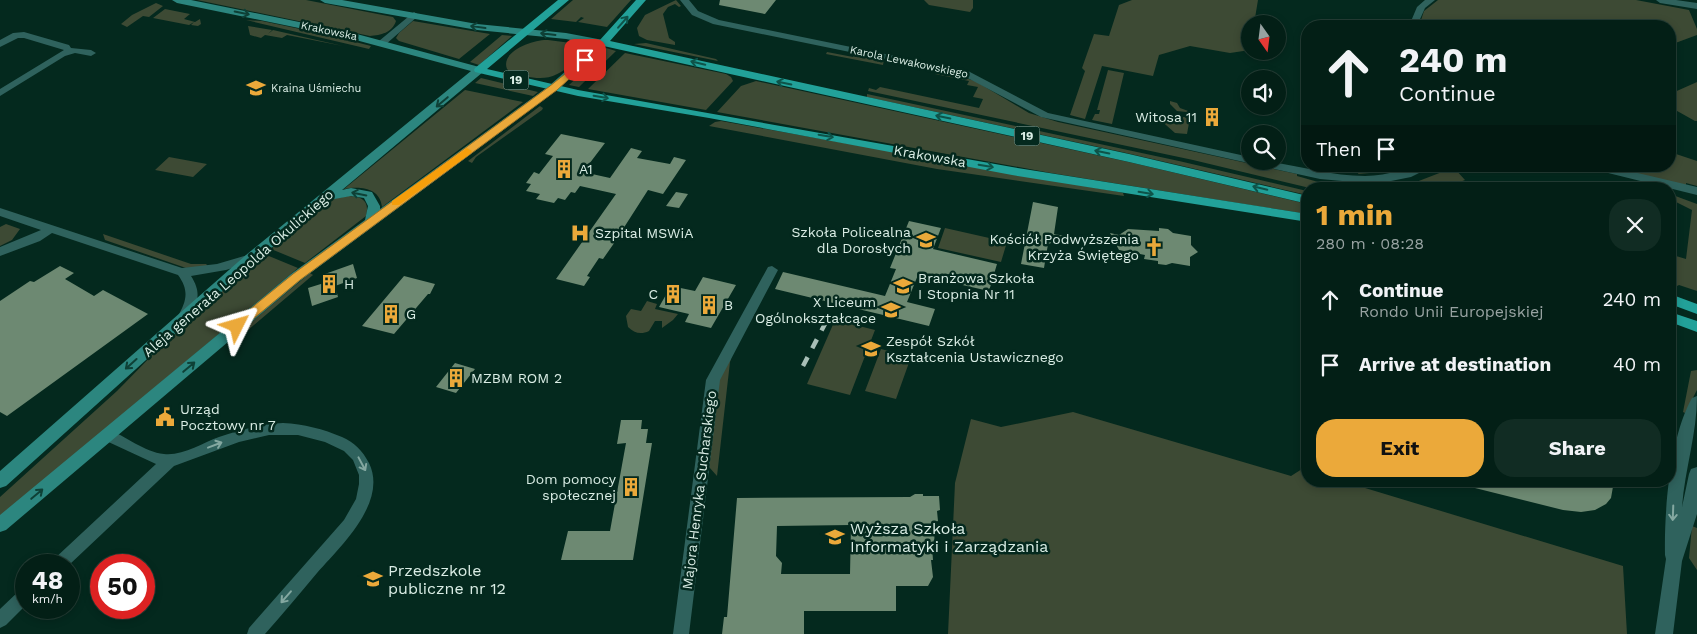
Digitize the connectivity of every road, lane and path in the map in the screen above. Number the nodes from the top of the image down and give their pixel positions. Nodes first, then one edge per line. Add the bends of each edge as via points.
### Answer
1 (177, 0) edge
2 (325, 0) edge
3 (564, 0) edge
4 (641, 0) edge
5 (684, 0) edge
6 (1431, 0) edge
7 (1660, 0) edge
8 (1697, 6) edge
9 (414, 16) junction
10 (1416, 20) edge
11 (526, 32) junction
12 (382, 43) junction
13 (603, 43) junction
14 (0, 44) edge
15 (68, 52) junction
16 (91, 53) dead end
17 (480, 70) junction
18 (553, 88) junction
19 (0, 93) edge
20 (1241, 158) edge
21 (1286, 168) edge
22 (1301, 171) edge
23 (1306, 172) edge
24 (1411, 172) edge
25 (1615, 172) edge
26 (1653, 182) edge
27 (1676, 187) edge
28 (1676, 191) edge
29 (1697, 191) edge
30 (325, 198) junction
31 (1301, 198) edge
32 (1697, 199) edge
33 (0, 212) edge
34 (1301, 217) edge
35 (371, 221) junction
36 (51, 229) junction
37 (0, 252) edge
38 (251, 258) junction
39 (772, 270) dead end
40 (182, 272) junction
41 (1676, 301) edge
42 (1697, 309) edge
43 (183, 318) junction
44 (1676, 319) edge
45 (1697, 327) edge
46 (1697, 402) edge
47 (107, 435) junction
48 (169, 461) junction
49 (1679, 465) junction
50 (1697, 466) edge
51 (0, 480) edge
52 (1696, 480) edge
53 (1676, 485) edge
54 (1676, 487) edge
55 (0, 525) edge
56 (70, 554) edge
57 (1674, 561) junction
58 (15, 606) edge
59 (0, 620) edge
60 (255, 634) edge
61 (681, 634) edge
62 (1664, 634) edge

1 -> 12 main road, Krakowska
2 - 9 main road
3 - 11 main road, 19
13 -> 4 main road
5 - 20 street, Karola Lewakowskiego via 695,13 716,22 966,73 1045,115
6 - 10 street via 1421,7
7 - 8 street
11 -> 9 main road
9 - 12 street
13 -> 11 main road
11 - 17 main road, 19
12 - 17 main road, Krakowska
13 - 18 main road
31 -> 13 main road, 19
14 - 15 street via 16,35 24,35 66,48
15 - 16 street
15 - 19 street
17 - 18 main road, 19
17 -> 30 main road, Aleja generała Leopolda Okulickiego
18 -> 34 main road, Krakowska / 19 via 1022,172
18 - 35 main road
21 - 22 street
23 - 24 street via 1360,180
25 - 26 street
27 - 29 street
28 - 32 street
35 -> 30 main road via 374,206 368,195 351,192
30 - 38 main road, Aleja generała Leopolda Okulickiego
33 - 36 street
47 -> 35 main road via 296,277
36 - 37 street
36 - 40 street
38 - 40 street via 207,271
38 - 43 main road, Aleja generała Leopolda Okulickiego
39 - 61 street, Majora Henryka Sucharskiego via 713,380
40 - 43 street via 194,292 192,304
41 - 42 main road
43 -> 51 main road, Aleja generała Leopolda Okulickiego
44 - 45 main road
46 - 49 street
47 - 48 street
55 -> 47 main road
48 - 56 street
48 -> 60 street via 246,434 288,427 320,434 353,449 364,467 367,487 349,525
49 - 50 street
49 - 52 street
49 -> 53 street
52 - 57 street via 1687,523
54 -> 57 street via 1672,511
57 - 62 street
58 - 59 street

